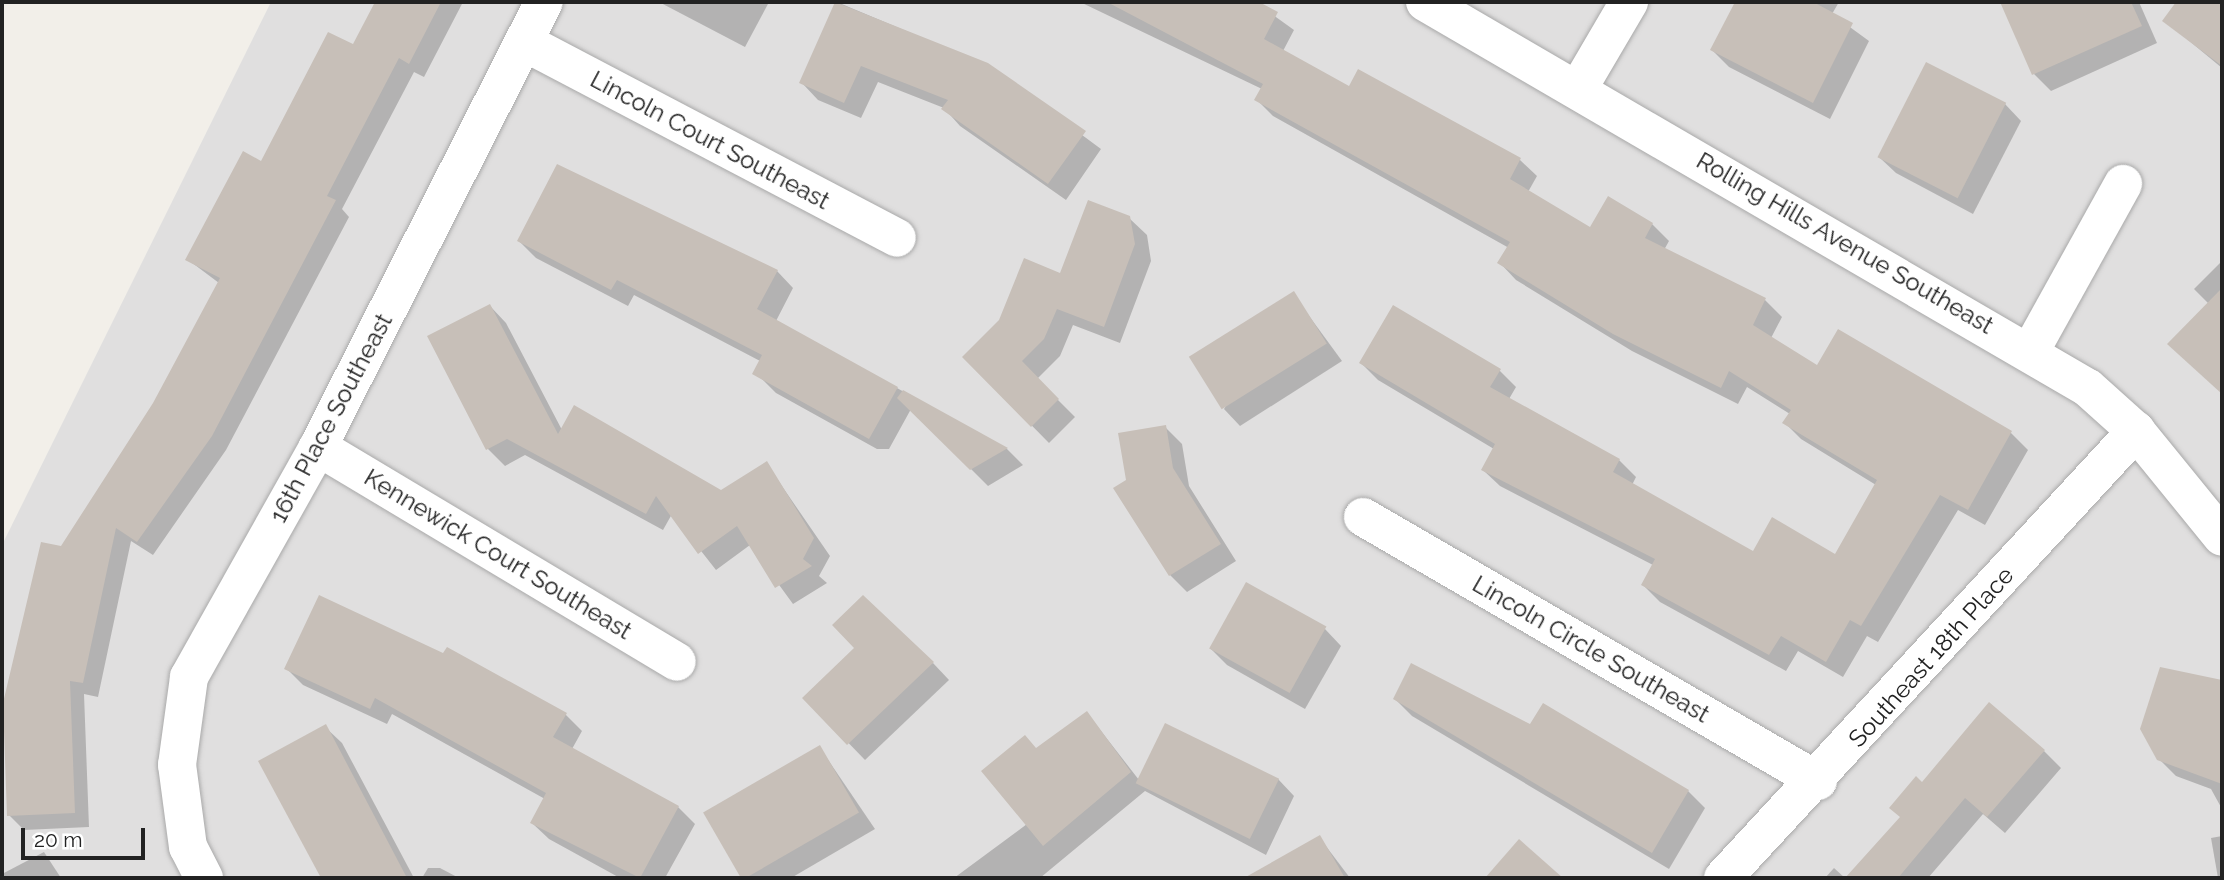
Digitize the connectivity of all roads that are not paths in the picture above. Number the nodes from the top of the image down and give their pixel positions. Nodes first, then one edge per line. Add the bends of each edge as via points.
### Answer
1 (544, 2) edge
2 (1425, 2) edge
3 (1629, 2) edge
4 (524, 42) junction
5 (1578, 89) junction
6 (2123, 184) dead end
7 (897, 238) dead end
8 (2031, 350) junction
9 (2136, 431) junction
10 (318, 447) junction
11 (1363, 517) dead end
12 (2222, 537) edge
13 (677, 662) dead end
14 (1818, 781) junction
15 (196, 863) edge
16 (1723, 878) edge

1 - 4 street, 16th Place Southeast
2 - 5 street, Rolling Hills Avenue Southeast
3 - 5 street
4 - 7 street, Lincoln Court Southeast
4 - 10 street, 16th Place Southeast
5 - 8 street, Rolling Hills Avenue Southeast
6 - 8 street
8 - 9 street, Rolling Hills Avenue Southeast
9 - 12 street, Rolling Hills Avenue Southeast
9 - 14 street, Southeast 18th Place
10 - 13 street, Kennewick Court Southeast
10 - 15 street, 16th Place Southeast via 188,677 177,765
11 - 14 street, Lincoln Circle Southeast
14 - 16 street, Southeast 18th Place

